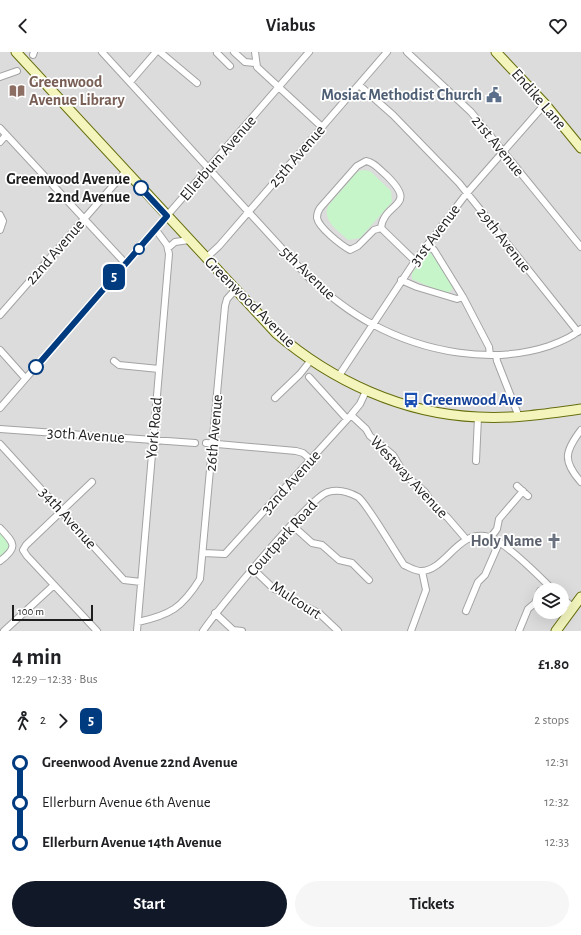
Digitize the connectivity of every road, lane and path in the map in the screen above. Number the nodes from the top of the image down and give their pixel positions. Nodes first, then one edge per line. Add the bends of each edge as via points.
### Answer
1 (16, 52) edge
2 (102, 52) edge
3 (156, 52) edge
4 (160, 52) edge
5 (227, 52) edge
6 (234, 52) edge
7 (256, 52) edge
8 (309, 52) edge
9 (387, 52) edge
10 (407, 52) edge
11 (496, 52) edge
12 (255, 63) junction
13 (230, 66) dead end
14 (17, 71) dead end
15 (0, 77) edge
16 (130, 82) junction
17 (197, 83) dead end
18 (359, 85) junction
19 (279, 87) junction
20 (545, 104) junction
21 (322, 127) junction
22 (0, 128) edge
23 (6, 135) junction
24 (0, 142) edge
25 (581, 148) edge
26 (502, 151) junction
27 (209, 168) junction
28 (126, 171) junction
29 (467, 193) junction
30 (248, 212) junction
31 (0, 215) edge
32 (167, 216) junction
33 (85, 219) junction
34 (381, 228) junction
35 (0, 230) edge
36 (156, 230) junction
37 (189, 240) junction
38 (427, 246) junction
39 (581, 247) edge
40 (168, 248) junction
41 (206, 258) junction
42 (415, 261) junction
43 (126, 264) junction
44 (402, 280) junction
45 (235, 290) junction
46 (463, 297) junction
47 (0, 315) edge
48 (372, 324) junction
49 (579, 331) edge
50 (0, 350) edge
51 (493, 355) junction
52 (311, 360) junction
53 (114, 361) dead end
54 (159, 369) junction
55 (338, 377) junction
56 (25, 378) junction
57 (313, 379) dead end
58 (366, 391) junction
59 (275, 398) dead end
60 (0, 408) edge
61 (581, 409) edge
62 (349, 417) junction
63 (478, 417) junction
64 (519, 417) junction
65 (0, 429) edge
66 (581, 430) edge
67 (154, 439) junction
68 (195, 443) dead end
69 (0, 444) edge
70 (210, 444) junction
71 (311, 460) junction
72 (476, 461) dead end
73 (92, 482) dead end
74 (581, 482) edge
75 (518, 486) dead end
76 (61, 512) junction
77 (292, 525) junction
78 (0, 528) edge
79 (491, 537) junction
80 (466, 539) junction
81 (499, 543) junction
82 (204, 553) junction
83 (0, 561) edge
84 (254, 569) junction
85 (422, 571) junction
86 (369, 580) dead end
87 (544, 581) edge
88 (141, 582) junction
89 (54, 585) junction
90 (581, 597) edge
91 (533, 604) edge
92 (569, 604) edge
93 (573, 607) junction
94 (466, 611) dead end
95 (215, 613) junction
96 (138, 622) junction
97 (4, 631) edge
98 (97, 631) edge
99 (137, 631) edge
100 (203, 631) edge
101 (242, 631) edge
102 (338, 631) edge
103 (411, 631) edge
104 (519, 631) edge
105 (556, 631) edge

1 - 28 street, Greenwood Avenue
2 - 16 street, 5th Avenue
3 - 16 street
4 - 17 street
5 - 13 street via 220,55
6 - 12 street via 245,62
7 - 12 street
8 - 19 street, Ellerburn Avenue
9 - 18 street, 25th Avenue
10 - 26 street, 21st Avenue via 470,112
11 - 20 street, Endike Lane
12 - 19 street via 260,71
14 - 15 street
16 - 27 street, 5th Avenue
18 - 21 street, 25th Avenue
18 - 29 street, 29th Avenue via 393,115
19 - 21 street
19 - 27 street, Ellerburn Avenue
20 - 25 street, Endike Lane
20 - 26 street, 31st Avenue
21 - 30 street, 25th Avenue
22 - 23 street
23 - 24 street
23 - 33 street
26 - 29 street, 31st Avenue
26 - 39 street, 21st Avenue
27 - 30 street, 5th Avenue
27 - 32 street, Ellerburn Avenue
28 - 32 street, Greenwood Avenue
28 - 33 street, 22nd Avenue
29 - 38 street, 31st Avenue
29 - 49 street, 29th Avenue
30 - 41 street, 25th Avenue
30 - 48 street, 5th Avenue via 310,279 342,305
31 - 35 street via 3,221
32 - 36 street, Ellerburn Avenue
32 - 37 street, Greenwood Avenue
33 - 43 street
33 - 47 street, 22nd Avenue
34 - 34 street via 374,230 358,246 350,250 341,245 319,223 317,216 320,208 349,175 366,161 384,174 401,194 399,202 382,221
34 - 42 street
36 - 40 street
36 - 43 street, Ellerburn Avenue
37 - 40 street via 175,242
37 - 41 street, Greenwood Avenue
38 - 42 street, 31st Avenue
38 - 46 street via 434,250
40 - 54 street, York Road
41 - 45 street, Greenwood Avenue
42 - 44 street, 31st Avenue
43 - 56 street, Ellerburn Avenue
44 - 46 street via 457,299
44 - 48 street, 31st Avenue
45 - 52 street, Greenwood Avenue via 276,333
45 - 70 street, 26th Avenue via 227,299 225,306
46 - 51 street
48 - 51 street, 5th Avenue via 405,338 440,348
48 - 55 street, 31st Avenue
49 - 51 street, 5th Avenue via 556,343 529,352
50 - 56 street
51 - 64 street
52 - 55 street, Greenwood Avenue
52 - 59 street
53 - 54 street via 119,365
54 - 67 street, York Road
55 - 58 street, Greenwood Avenue
56 - 60 street, Ellerburn Avenue
57 - 62 street
58 - 62 street, 32nd Avenue via 360,404
58 - 63 street, Greenwood Avenue via 416,408
61 - 64 street, Greenwood Avenue
62 - 71 street, 32nd Avenue
62 - 80 street, Westway Avenue via 366,429 370,436 393,455 405,476 425,492 436,508
63 - 64 street, Greenwood Avenue
63 - 72 street
65 - 67 street, 30th Avenue
66 - 74 street via 567,455 568,464
67 - 68 street, 30th Avenue
67 - 88 street, York Road
69 - 76 street, 34th Avenue
70 - 71 street via 296,451
70 - 82 street, 26th Avenue
71 - 82 street, 32nd Avenue via 225,554
73 - 76 street
75 - 79 street via 525,494 499,519
76 - 88 street, 34th Avenue via 124,580
76 - 89 street via 23,550
77 - 84 street, Courtpark Road
77 - 85 street, Courtpark Road via 319,497 328,492 344,491 359,498 404,565
77 - 86 street via 312,543 322,545 340,560 352,563
78 - 83 street via 14,545
79 - 80 street via 478,535
79 - 81 street
80 - 85 street via 431,568
81 - 87 street
81 - 94 street
82 - 96 street, 26th Avenue via 200,579 183,602 159,618
84 - 95 street, Courtpark Road
84 - 102 street, Mulcourt via 274,589 281,590 294,601 319,613
85 - 103 street via 426,590
88 - 96 street, York Road
89 - 97 street
89 - 98 street
90 - 93 street
91 - 104 street via 528,608
92 - 93 street
93 - 105 street
95 - 100 street, Courtpark Road
95 - 101 street via 234,630
96 - 99 street, York Road

